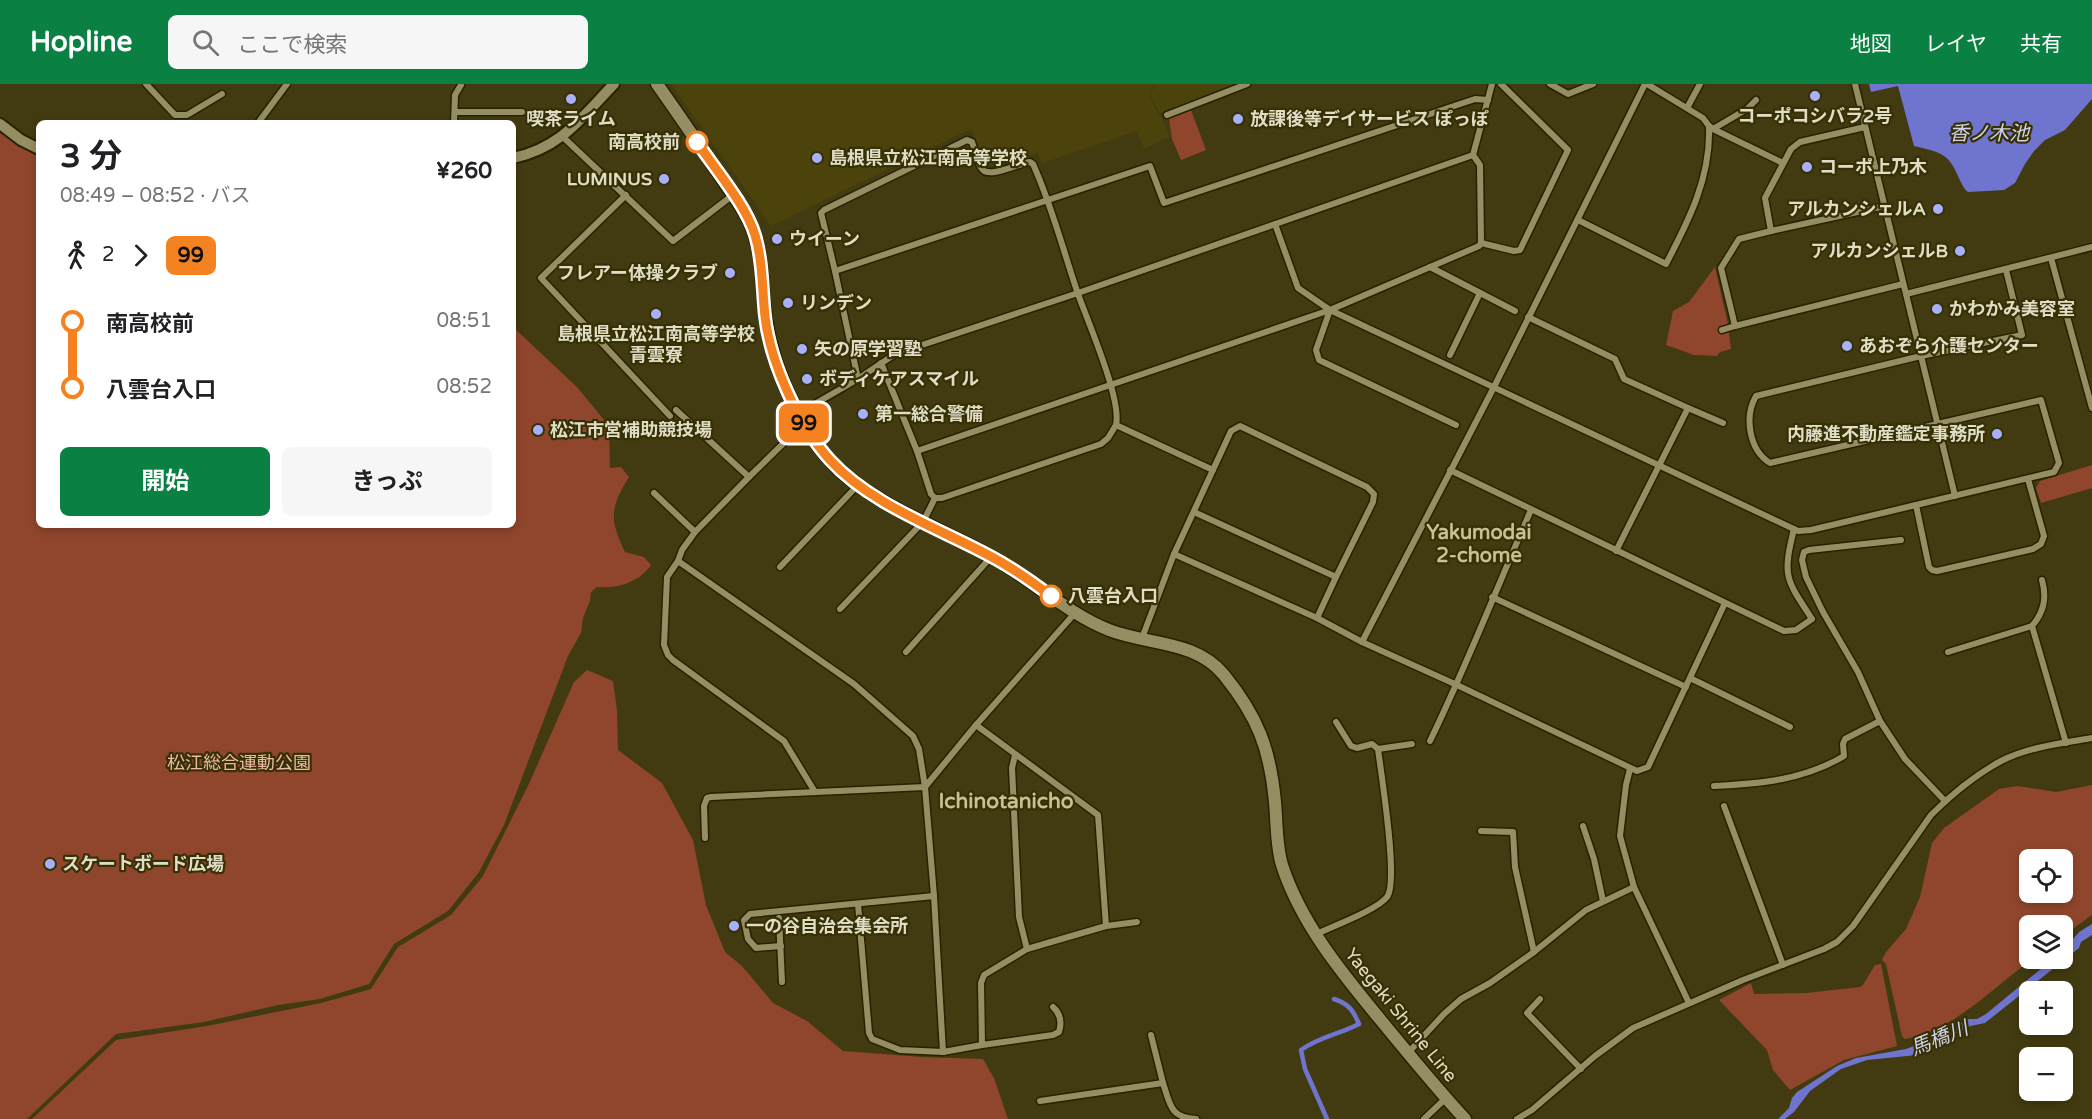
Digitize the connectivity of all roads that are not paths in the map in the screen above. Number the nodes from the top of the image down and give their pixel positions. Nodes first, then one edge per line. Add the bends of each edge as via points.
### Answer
1 (146, 84) edge
2 (287, 84) edge
3 (614, 84) edge
4 (657, 84) edge
5 (1247, 84) edge
6 (1492, 84) edge
7 (1501, 84) edge
8 (1550, 84) edge
9 (1593, 84) edge
10 (1646, 84) edge
11 (1700, 84) edge
12 (1855, 84) edge
13 (461, 85) edge
14 (222, 94) dead end
15 (1488, 100) junction
16 (1756, 100) dead end
17 (1687, 108) junction
18 (455, 112) junction
19 (522, 112) dead end
20 (1167, 115) dead end
21 (260, 120) edge
22 (454, 120) edge
23 (0, 124) edge
24 (1865, 127) junction
25 (1711, 128) junction
26 (563, 137) junction
27 (36, 148) edge
28 (1473, 155) junction
29 (516, 157) edge
30 (1783, 163) junction
31 (626, 195) junction
32 (733, 195) junction
33 (1048, 200) junction
34 (1885, 206) junction
35 (1578, 220) junction
36 (1275, 225) junction
37 (1771, 231) junction
38 (1481, 243) junction
39 (2092, 247) edge
40 (2051, 258) junction
41 (1430, 267) junction
42 (2006, 270) junction
43 (835, 271) junction
44 (1903, 284) junction
45 (1078, 293) junction
46 (1480, 293) junction
47 (1906, 294) junction
48 (1330, 310) junction
49 (1515, 311) dead end
50 (1528, 317) junction
51 (1735, 326) junction
52 (1722, 330) dead end
53 (1450, 355) dead end
54 (1921, 356) junction
55 (881, 363) junction
56 (858, 379) junction
57 (1110, 385) junction
58 (1494, 387) junction
59 (1688, 408) junction
60 (2092, 408) edge
61 (676, 410) dead end
62 (799, 413) junction
63 (670, 416) dead end
64 (1723, 423) dead end
65 (1937, 424) junction
66 (805, 425) junction
67 (1116, 425) junction
68 (1456, 425) dead end
69 (917, 451) junction
70 (1659, 464) junction
71 (1213, 470) junction
72 (1450, 470) junction
73 (749, 477) junction
74 (2028, 479) junction
75 (859, 485) junction
76 (654, 493) dead end
77 (1954, 496) junction
78 (935, 498) junction
79 (1916, 505) junction
80 (1531, 510) junction
81 (1194, 512) junction
82 (924, 522) junction
83 (1794, 529) junction
84 (695, 532) junction
85 (1901, 540) dead end
86 (1616, 551) junction
87 (1174, 554) junction
88 (991, 556) junction
89 (678, 561) junction
90 (780, 567) dead end
91 (1336, 576) junction
92 (2042, 580) dead end
93 (1492, 597) junction
94 (1725, 603) junction
95 (840, 609) dead end
96 (1823, 612) junction
97 (1075, 613) junction
98 (1317, 618) junction
99 (1812, 619) junction
100 (2032, 627) junction
101 (1143, 638) junction
102 (1362, 642) junction
103 (906, 652) dead end
104 (1948, 652) dead end
105 (1690, 678) junction
106 (1457, 685) junction
107 (1686, 687) junction
108 (1880, 721) junction
109 (1336, 722) dead end
110 (975, 725) junction
111 (1790, 727) dead end
112 (2092, 738) edge
113 (1430, 741) dead end
114 (2066, 743) junction
115 (1412, 744) dead end
116 (1378, 749) junction
117 (1015, 754) junction
118 (1630, 769) junction
119 (1714, 786) dead end
120 (926, 787) junction
121 (815, 792) junction
122 (1945, 801) junction
123 (1724, 806) dead end
124 (1583, 826) dead end
125 (1481, 831) dead end
126 (705, 838) dead end
127 (1634, 887) junction
128 (934, 897) junction
129 (1603, 901) junction
130 (858, 904) junction
131 (779, 918) dead end
132 (1137, 922) dead end
133 (1106, 926) junction
134 (1317, 934) junction
135 (781, 946) junction
136 (1027, 949) junction
137 (1534, 952) junction
138 (1783, 965) junction
139 (782, 982) dead end
140 (1540, 999) dead end
141 (1689, 1004) junction
142 (1053, 1007) dead end
143 (1151, 1035) dead end
144 (982, 1045) junction
145 (943, 1052) junction
146 (1408, 1053) junction
147 (1581, 1070) junction
148 (1162, 1083) junction
149 (1446, 1098) junction
150 (1040, 1101) dead end
151 (1196, 1119) edge
152 (1424, 1119) edge
153 (1465, 1119) edge
154 (1517, 1119) edge

1 - 14 street via 175,115 187,115
2 - 21 street
3 - 26 street
4 - 32 main road, Yaegaki Shrine Line
5 - 20 street
6 - 15 street
7 - 38 street via 1568,150 1520,250
8 - 9 street via 1568,94
10 - 17 street
10 - 35 street
11 - 17 street
12 - 24 street
13 - 18 street via 455,95
15 - 28 street
15 - 33 street via 1475,99 1164,203 1150,166
16 - 25 street
17 - 25 street
18 - 19 street
18 - 22 street
23 - 27 street
24 - 30 street via 1800,142
24 - 34 street
25 - 30 street
25 - 35 street via 1704,177 1692,213 1666,264
26 - 29 street
26 - 31 street
28 - 36 street
28 - 38 street via 1480,165
30 - 37 street via 1765,198
31 - 32 street via 673,241
31 - 63 street via 541,278
32 - 62 main road, Yaegaki Shrine Line via 755,234 769,338
33 - 43 street
33 - 43 street via 1033,164 987,172 981,168 972,142 967,140 824,210 821,213
33 - 45 street
34 - 37 street
34 - 44 street
35 - 50 street
36 - 45 street
36 - 48 street via 1298,288
37 - 51 street via 1739,239 1721,268
38 - 41 street
39 - 40 street
40 - 42 street
40 - 60 street
41 - 46 street
41 - 48 street
42 - 47 street
42 - 54 street via 2022,335
43 - 56 street
44 - 47 street
44 - 51 street
45 - 55 street via 895,354
45 - 57 street
46 - 49 street
46 - 53 street
47 - 54 street
48 - 57 street
48 - 58 street
48 - 68 street via 1316,350 1319,360
50 - 58 street
50 - 59 street via 1615,359 1624,379
51 - 52 street
54 - 65 street
54 - 65 street via 1756,396 1750,407 1751,434 1762,458 1770,464
55 - 56 street
55 - 69 street
56 - 62 street
57 - 67 street via 1117,409
57 - 69 street
58 - 70 street
58 - 72 street
59 - 64 street
59 - 70 street
61 - 73 street
62 - 66 main road, Yaegaki Shrine Line
65 - 74 street via 2041,400 2059,463 2054,472
65 - 77 street
66 - 73 street
66 - 75 main road, Yaegaki Shrine Line via 829,459
67 - 71 street
67 - 78 street via 1101,444
69 - 78 street
70 - 83 street
70 - 86 street
71 - 81 street
71 - 91 street via 1231,431 1240,426 1371,490 1373,502
72 - 80 street
72 - 102 street
73 - 84 street
74 - 77 street
74 - 79 street via 2044,536 2041,544 2032,549 1932,570
75 - 82 main road, Yaegaki Shrine Line
75 - 90 street
76 - 84 street
77 - 79 street
78 - 82 street
79 - 83 street via 1804,531
80 - 86 street
80 - 93 street
81 - 87 street
81 - 91 street
82 - 88 main road, Yaegaki Shrine Line
82 - 95 street
83 - 99 street via 1786,570 1794,592
84 - 89 street
85 - 96 street via 1804,552 1806,577
86 - 94 street
87 - 98 street
87 - 101 street
88 - 97 main road, Yaegaki Shrine Line
88 - 103 street
89 - 120 street via 854,684 913,736
89 - 121 street via 667,577 664,645 668,655 784,741
91 - 98 street
92 - 100 street via 2043,607
93 - 106 street
93 - 107 street
94 - 99 street via 1784,631 1796,630
94 - 105 street
96 - 99 street
96 - 108 street via 1858,672
97 - 101 main road, Yaegaki Shrine Line via 1110,630
97 - 110 street
98 - 102 street
100 - 104 street
100 - 114 street
101 - 134 main road, Yaegaki Shrine Line via 1208,659 1247,706 1268,751 1282,864
102 - 106 street
105 - 107 street
105 - 111 street
106 - 113 street
106 - 118 street
107 - 118 street via 1648,767
108 - 119 street via 1845,739 1844,756 1814,771 1761,784
108 - 122 street via 1905,759
109 - 116 street via 1351,746 1372,744
110 - 117 street
110 - 120 street
112 - 114 street
114 - 122 street via 2003,760
115 - 116 street
116 - 134 street via 1391,853 1390,891 1375,906
117 - 133 street via 1098,815
117 - 136 street via 1012,768 1019,917
118 - 127 street via 1620,836
120 - 121 street
120 - 128 street
121 - 126 street via 707,798
122 - 138 street via 1846,934 1824,949
123 - 138 street
124 - 129 street
125 - 137 street via 1513,832 1515,867
127 - 129 street
127 - 141 street
128 - 130 street
128 - 145 street
129 - 137 street
130 - 135 street via 750,914 744,920 748,939 756,948
130 - 145 street via 872,1039 900,1050
131 - 135 street
132 - 133 street
133 - 136 street
134 - 146 main road, Yaegaki Shrine Line via 1343,975
135 - 139 street
136 - 144 street via 982,979
137 - 146 street via 1461,999
138 - 141 street
140 - 147 street via 1527,1013
141 - 147 street via 1633,1028
142 - 144 street via 1060,1018 1059,1032
143 - 148 street
144 - 145 street
146 - 149 main road, Yaegaki Shrine Line
147 - 154 street
148 - 150 street
148 - 151 street via 1175,1113
149 - 152 street
149 - 153 main road, Yaegaki Shrine Line

